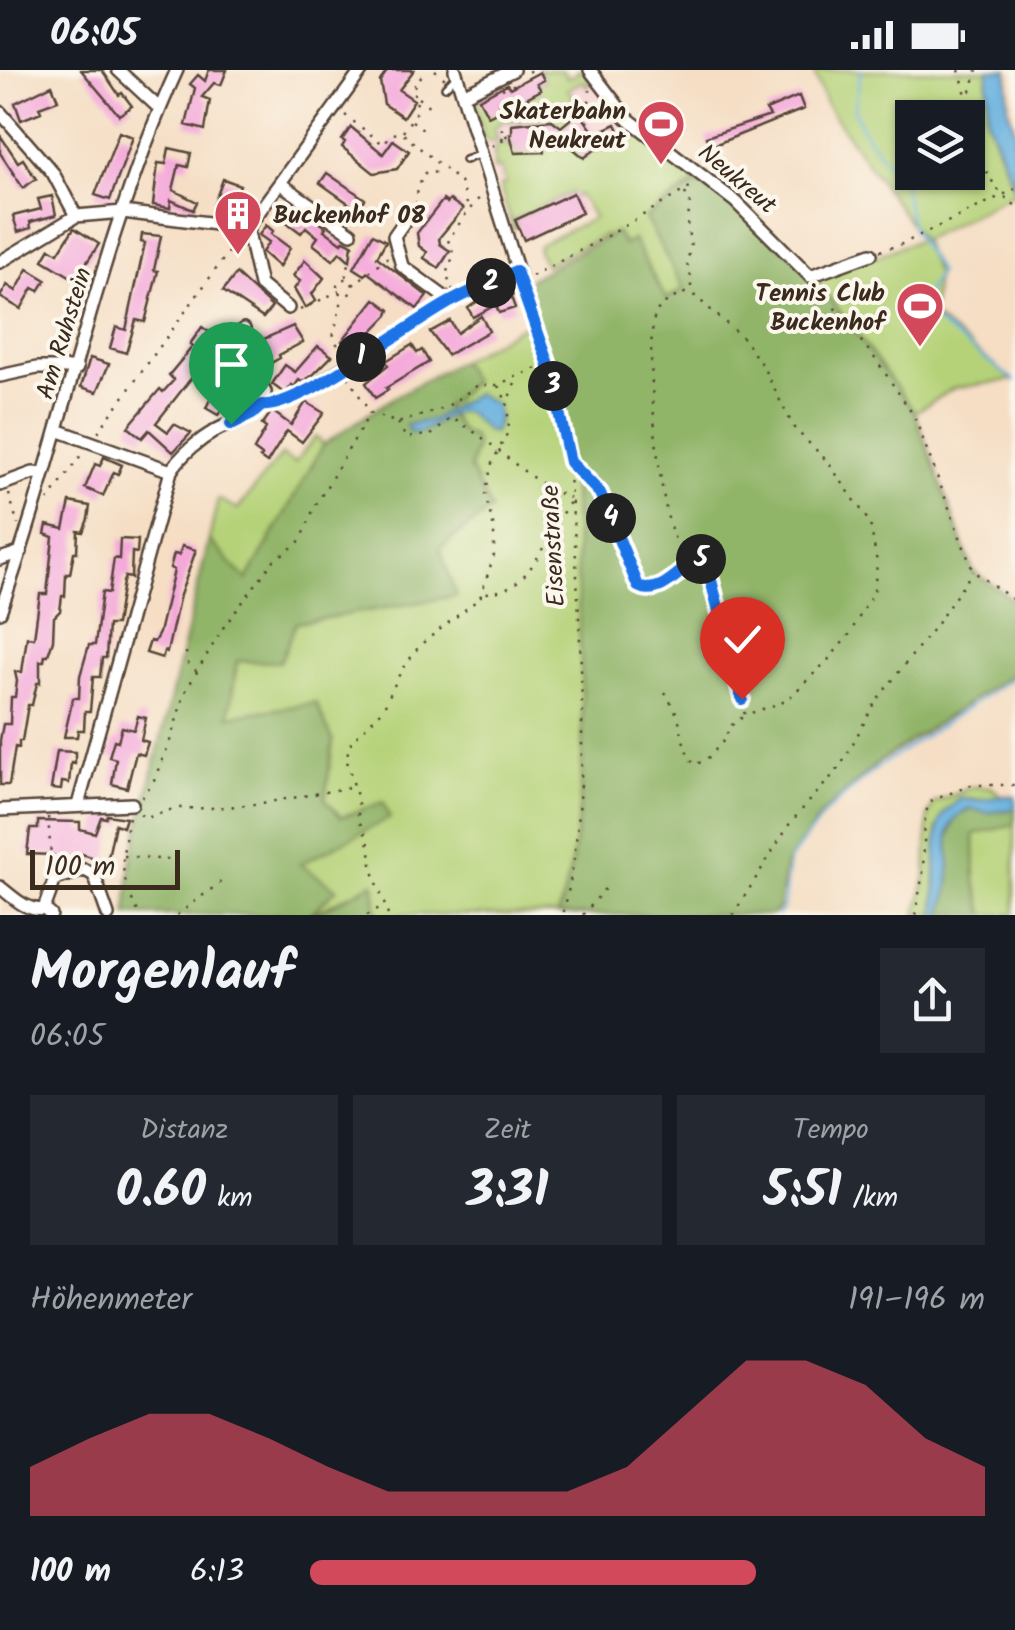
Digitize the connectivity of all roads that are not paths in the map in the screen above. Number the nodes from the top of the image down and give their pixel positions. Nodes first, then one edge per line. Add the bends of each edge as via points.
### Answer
1 (118, 70) edge
2 (177, 70) edge
3 (513, 70) edge
4 (360, 71) edge
5 (591, 74) edge
6 (452, 78) edge
7 (463, 95) junction
8 (160, 108) junction
9 (1, 114) edge
10 (486, 150) junction
11 (465, 160) dead end
12 (281, 184) junction
13 (123, 212) junction
14 (411, 212) road end
15 (76, 216) junction
16 (244, 231) junction
17 (351, 233) road end
18 (871, 254) road end
19 (0, 262) edge
20 (522, 275) junction
21 (454, 300) junction
22 (288, 308) road end
23 (534, 320) road end
24 (244, 329) dead end
25 (76, 368) junction
26 (0, 376) edge
27 (308, 390) road end
28 (57, 430) junction
29 (171, 470) junction
30 (44, 474) junction
31 (3, 484) edge
32 (21, 552) junction
33 (0, 559) edge
34 (0, 612) edge
35 (78, 805) junction
36 (132, 806) road end
37 (0, 810) edge
38 (0, 887) edge
39 (48, 912) edge
40 (108, 915) edge

1 - 8 street
2 - 8 street, Am Ruhstein
3 - 7 street
4 - 12 street
5 - 18 street, Neukreut via 627,118 758,222 810,276
6 - 7 street
7 - 10 street
8 - 13 street, Am Ruhstein
9 - 15 street via 54,173
10 - 11 lane
10 - 20 street
12 - 16 street
12 - 17 street
13 - 15 street
13 - 16 street
13 - 25 street, Am Ruhstein
14 - 21 street via 394,236 402,266
15 - 19 street
16 - 22 street via 260,286
20 - 21 street
20 - 23 street
21 - 27 street
24 - 29 street via 227,344 265,392 262,405 215,431
25 - 26 street
25 - 28 street, Am Ruhstein
28 - 29 street
28 - 30 street, Am Ruhstein
29 - 35 street
30 - 31 street
30 - 32 street, Am Ruhstein
32 - 33 street
32 - 34 street, Am Ruhstein
35 - 36 street
35 - 37 street
38 - 39 street
39 - 40 street via 54,879 81,870 91,872

